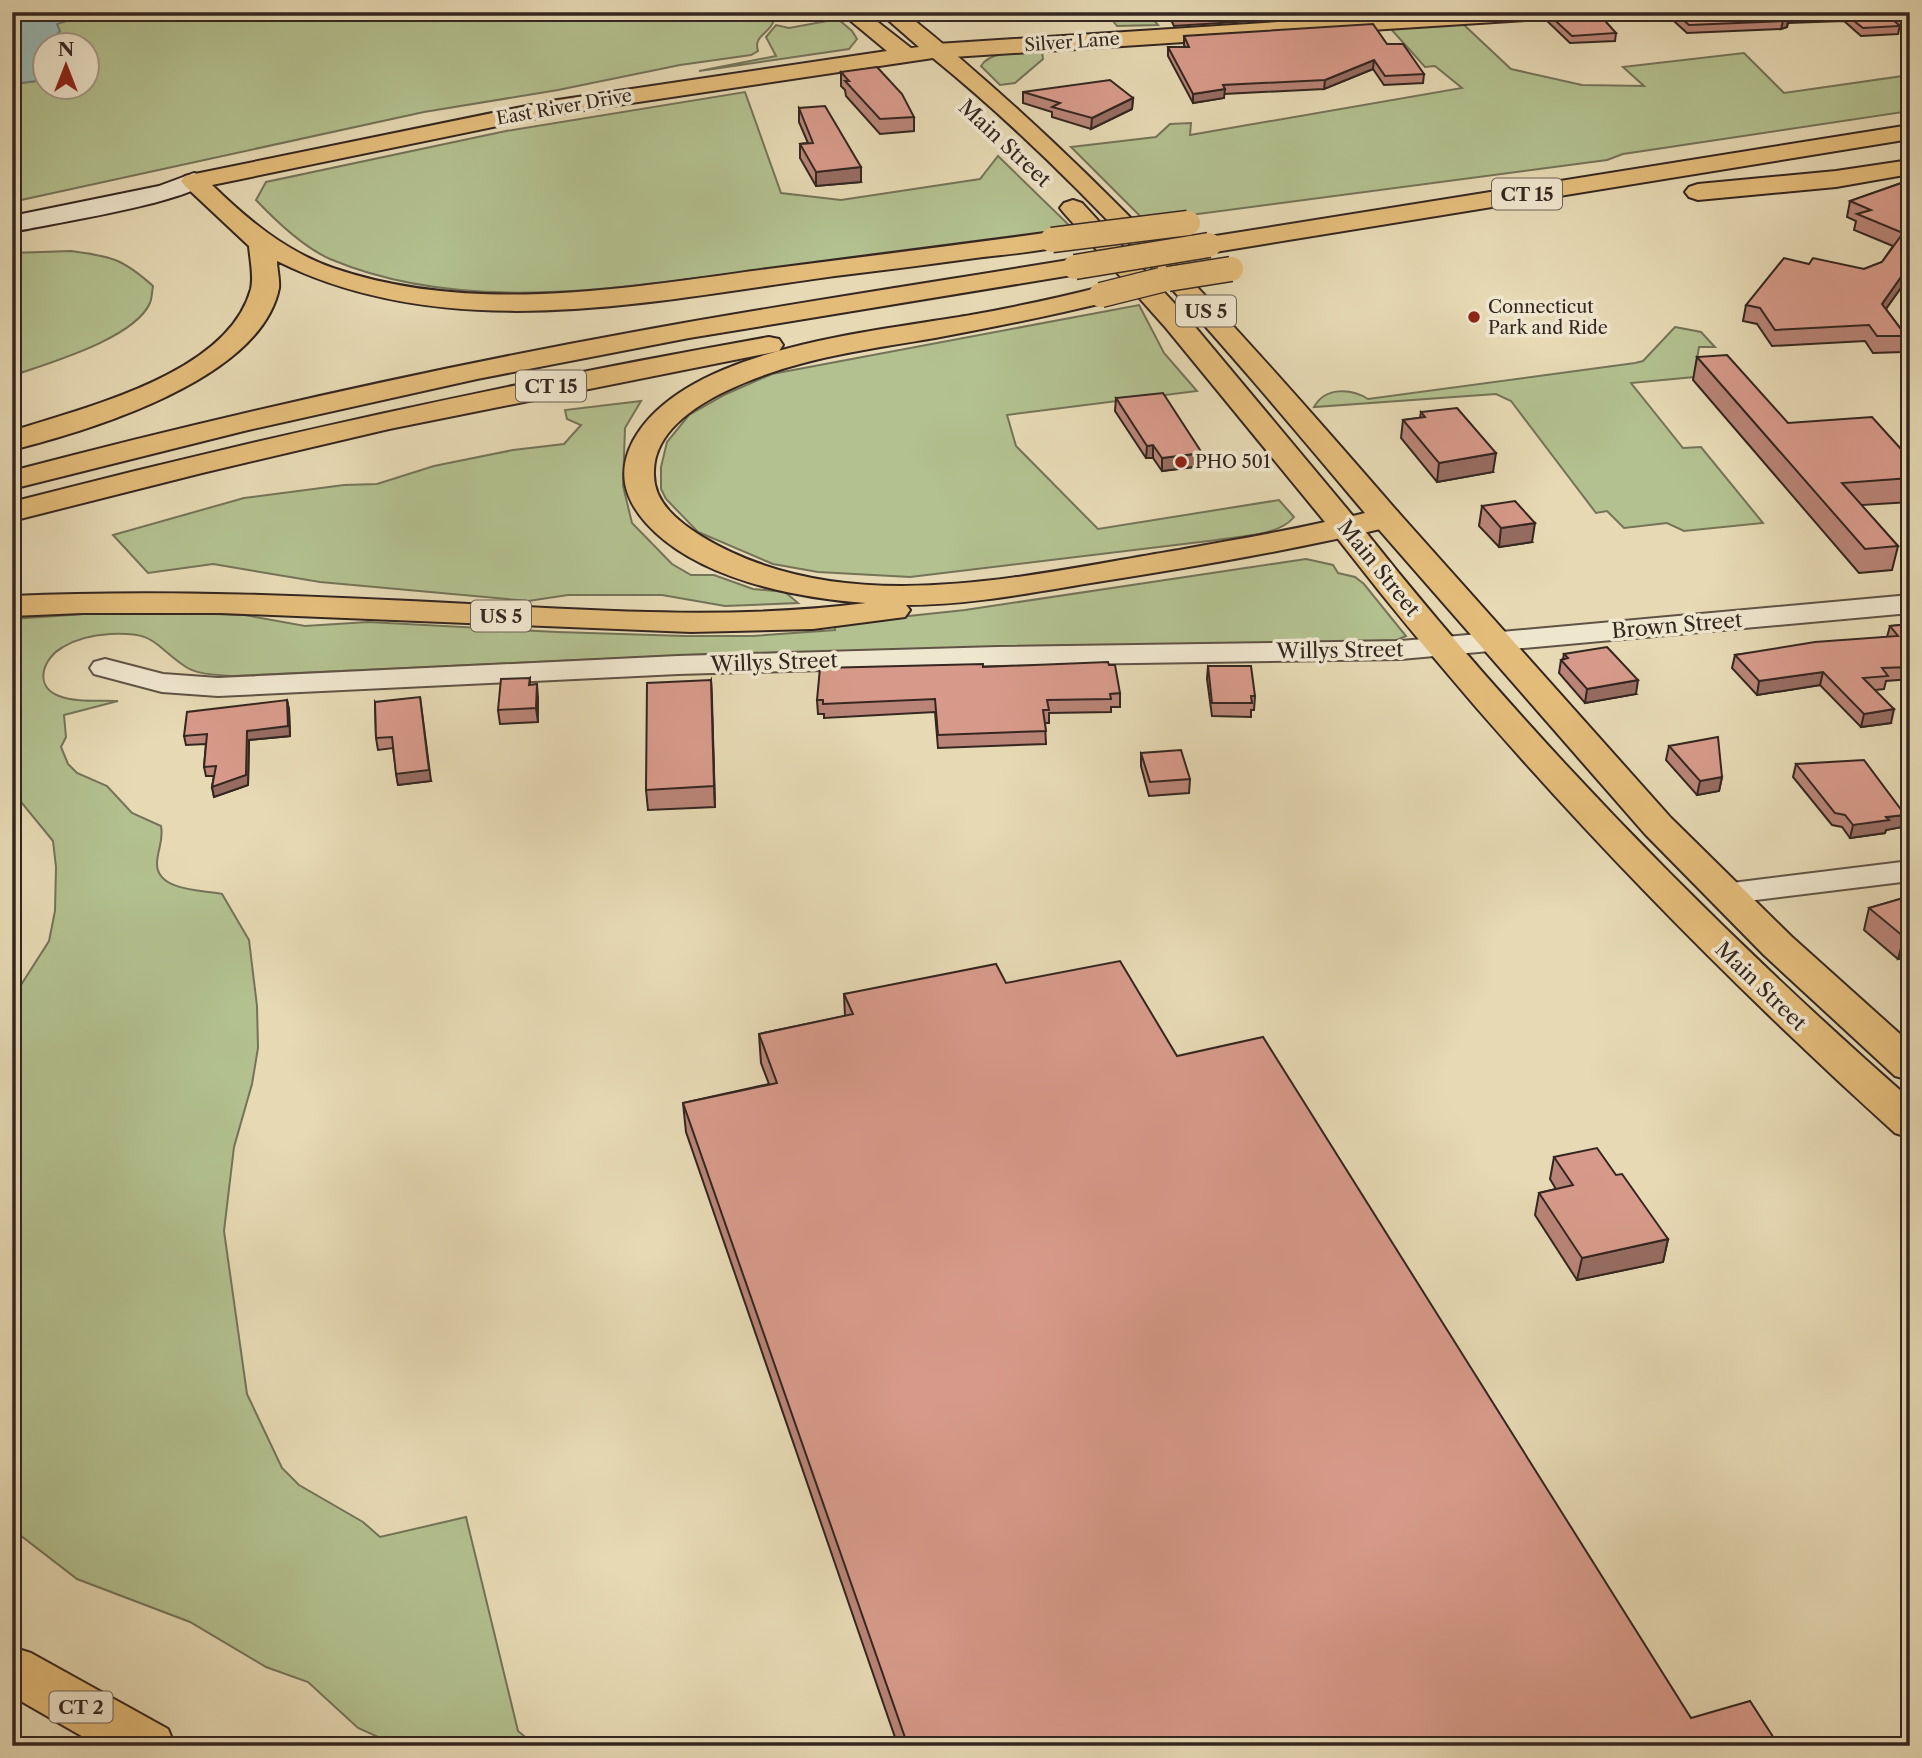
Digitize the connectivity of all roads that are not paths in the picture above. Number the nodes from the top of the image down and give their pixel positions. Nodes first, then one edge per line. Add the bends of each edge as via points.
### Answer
1 (851, 12) edge
2 (890, 12) edge
3 (1541, 12) edge
4 (937, 51) junction
5 (905, 55) junction
6 (930, 75) dead end
7 (1910, 132) edge
8 (1844, 142) junction
9 (1910, 156) edge
10 (1910, 167) edge
11 (194, 181) junction
12 (1056, 191) dead end
13 (1698, 192) junction
14 (1670, 196) dead end
15 (12, 210) edge
16 (1243, 215) dead end
17 (1215, 219) dead end
18 (12, 224) edge
19 (262, 244) junction
20 (1258, 264) dead end
21 (1099, 293) junction
22 (1276, 391) junction
23 (1236, 394) junction
24 (12, 441) edge
25 (12, 480) edge
26 (12, 512) edge
27 (1386, 518) junction
28 (1346, 528) junction
29 (1443, 583) junction
30 (987, 590) junction
31 (1397, 590) junction
32 (1910, 604) edge
33 (12, 607) edge
34 (1495, 642) junction
35 (1444, 647) junction
36 (105, 668) dead end
37 (1910, 871) edge
38 (1724, 894) junction
39 (1910, 1066) edge
40 (1910, 1123) edge
41 (12, 1669) edge
42 (148, 1746) edge

1 - 5 main road
2 - 4 main road, Main Street / US 5
3 - 4 main road, Silver Lane
4 - 5 main road, East River Drive
4 - 22 main road, Main Street / US 5 via 1116,215
5 - 6 main road
5 - 11 main road, East River Drive via 530,112
7 - 8 main road, CT 15
8 - 16 main road
8 - 25 main road, CT 15, bridge via 726,324 257,419
9 - 13 main road
10 - 13 main road
11 - 15 main road, East River Drive via 146,182
11 - 18 main road, East River Drive via 166,192
11 - 19 main road
12 - 23 main road, Main Street
13 - 14 main road
17 - 19 main road, bridge via 638,294 525,303 449,300 388,291 328,274
19 - 24 main road via 268,272 263,304 226,350 164,387
20 - 21 main road, bridge
21 - 26 main road, CT 15 via 694,358 523,391 247,452
21 - 30 main road via 1029,313 817,349 758,367 675,408 659,424 642,455 639,485 661,520 690,544 738,567 794,583 874,593
22 - 23 main road
22 - 27 main road, Main Street / US 5
23 - 28 main road, Main Street
27 - 28 main road, US 5
27 - 29 main road, Main Street
28 - 30 main road, US 5
28 - 31 main road, Main Street
29 - 31 main road
29 - 34 main road, Main Street
30 - 33 main road, US 5 via 878,612 745,622 184,603
31 - 35 main road, Main Street
32 - 34 street, Brown Street
34 - 35 street, Brown Street
34 - 38 main road, Main Street via 1638,805
35 - 36 street, Willys Street via 678,665 218,687 162,683
35 - 40 main road, Main Street via 1690,917
37 - 38 street
38 - 39 main road, Main Street
41 - 42 main road, CT 2

